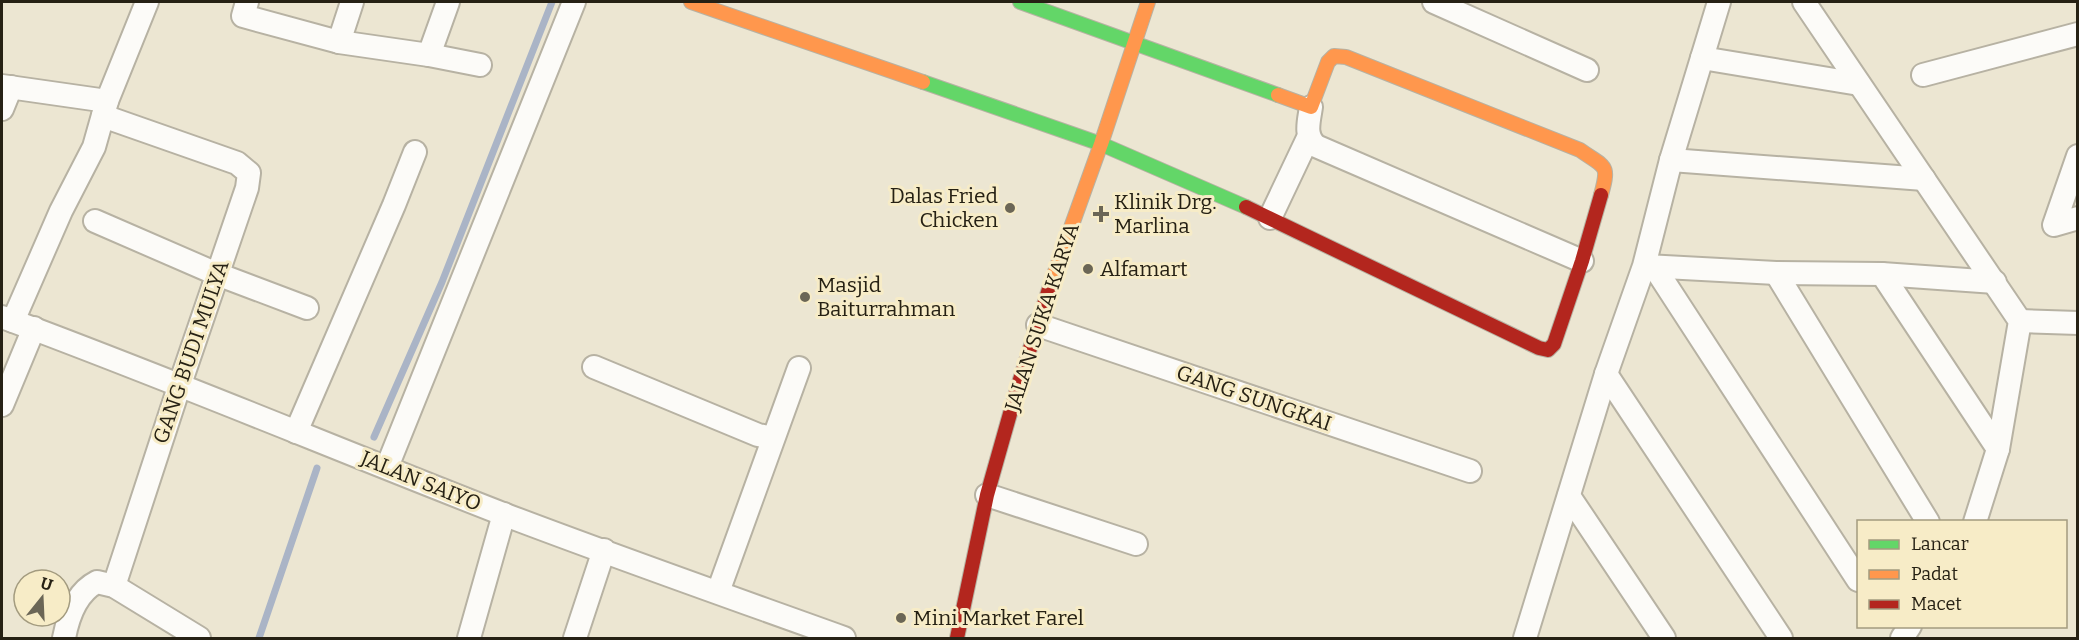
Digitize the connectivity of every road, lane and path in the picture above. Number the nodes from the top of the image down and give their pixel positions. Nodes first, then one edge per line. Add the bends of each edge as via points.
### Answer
1 (147, 2) edge
2 (247, 2) edge
3 (352, 2) edge
4 (448, 2) edge
5 (574, 2) edge
6 (691, 2) edge
7 (1020, 2) edge
8 (1148, 2) edge
9 (1434, 2) edge
10 (1719, 2) edge
11 (1805, 2) edge
12 (2078, 34) edge
13 (339, 42) junction
14 (1135, 44) junction
15 (429, 55) junction
16 (1702, 58) junction
17 (480, 65) dead end
18 (1587, 70) dead end
19 (1923, 75) dead end
20 (1859, 84) junction
21 (6, 86) edge
22 (1311, 107) junction
23 (2, 109) edge
24 (105, 109) junction
25 (1308, 138) junction
26 (1101, 144) junction
27 (415, 152) dead end
28 (2078, 156) edge
29 (1671, 160) junction
30 (1924, 179) junction
31 (1269, 218) junction
32 (2078, 218) edge
33 (95, 221) dead end
34 (1582, 261) junction
35 (1649, 267) junction
36 (1776, 273) junction
37 (217, 274) junction
38 (1882, 274) junction
39 (1995, 282) junction
40 (307, 308) dead end
41 (2020, 321) junction
42 (16, 322) edge
43 (2078, 323) edge
44 (1038, 325) junction
45 (594, 367) dead end
46 (799, 368) dead end
47 (1605, 374) junction
48 (180, 384) junction
49 (2, 405) edge
50 (296, 432) junction
51 (773, 438) junction
52 (1998, 450) junction
53 (387, 467) junction
54 (1470, 471) dead end
55 (987, 495) junction
56 (1569, 496) junction
57 (504, 514) junction
58 (1927, 520) edge
59 (1976, 520) edge
60 (1136, 544) dead end
61 (604, 550) junction
62 (1857, 579) edge
63 (114, 586) junction
64 (718, 592) junction
65 (1528, 629) edge
66 (64, 639) edge
67 (199, 639) edge
68 (469, 639) edge
69 (575, 639) edge
70 (844, 639) edge
71 (957, 639) edge
72 (1544, 639) edge
73 (1664, 639) edge
74 (1781, 639) edge

1 - 24 street
2 - 13 street via 243,16
3 - 13 street
4 - 15 street
5 - 53 street
6 - 26 street
7 - 14 street
8 - 14 street, JALAN SUKA KARYA
9 - 18 street
10 - 16 street
11 - 20 street
12 - 19 street
13 - 15 street
14 - 22 street
14 - 26 street, JALAN SUKA KARYA
15 - 17 street
16 - 20 street
16 - 29 street
20 - 30 street
21 - 23 street
21 - 24 street
22 - 25 street
22 - 34 street via 1328,62 1334,56 1343,56 1580,150 1607,172
24 - 37 street, GANG BUDI MULYA via 237,164 249,173
24 - 42 street via 94,147 61,211
25 - 31 street
25 - 34 street via 1318,148
26 - 31 street
26 - 44 street, JALAN SUKA KARYA
27 - 50 street
28 - 32 street via 2054,225
29 - 30 street
29 - 35 street
30 - 39 street
31 - 34 street via 1546,350 1554,344
33 - 37 street
35 - 36 street
35 - 47 street
35 - 62 street
36 - 38 street
36 - 58 street
37 - 40 street
37 - 48 street, GANG BUDI MULYA
38 - 39 street
38 - 52 street
39 - 41 street
41 - 43 street
41 - 52 street
42 - 48 street, JALAN SAIYO
42 - 49 street
44 - 54 street, GANG SUNGKAI
44 - 55 street, JALAN SUKA KARYA
45 - 51 street
46 - 51 street
47 - 56 street
47 - 74 street
48 - 50 street, JALAN SAIYO
48 - 63 street, GANG BUDI MULYA
50 - 53 street, JALAN SAIYO
51 - 64 street
52 - 59 street
53 - 57 street, JALAN SAIYO
55 - 60 street
55 - 71 street, JALAN SUKA KARYA
56 - 65 street
56 - 73 street
57 - 61 street, JALAN SAIYO
57 - 68 street
61 - 64 street, JALAN SAIYO
61 - 69 street
63 - 66 street via 97,582 86,588 67,622
63 - 67 street
64 - 70 street, JALAN SAIYO
65 - 72 street

